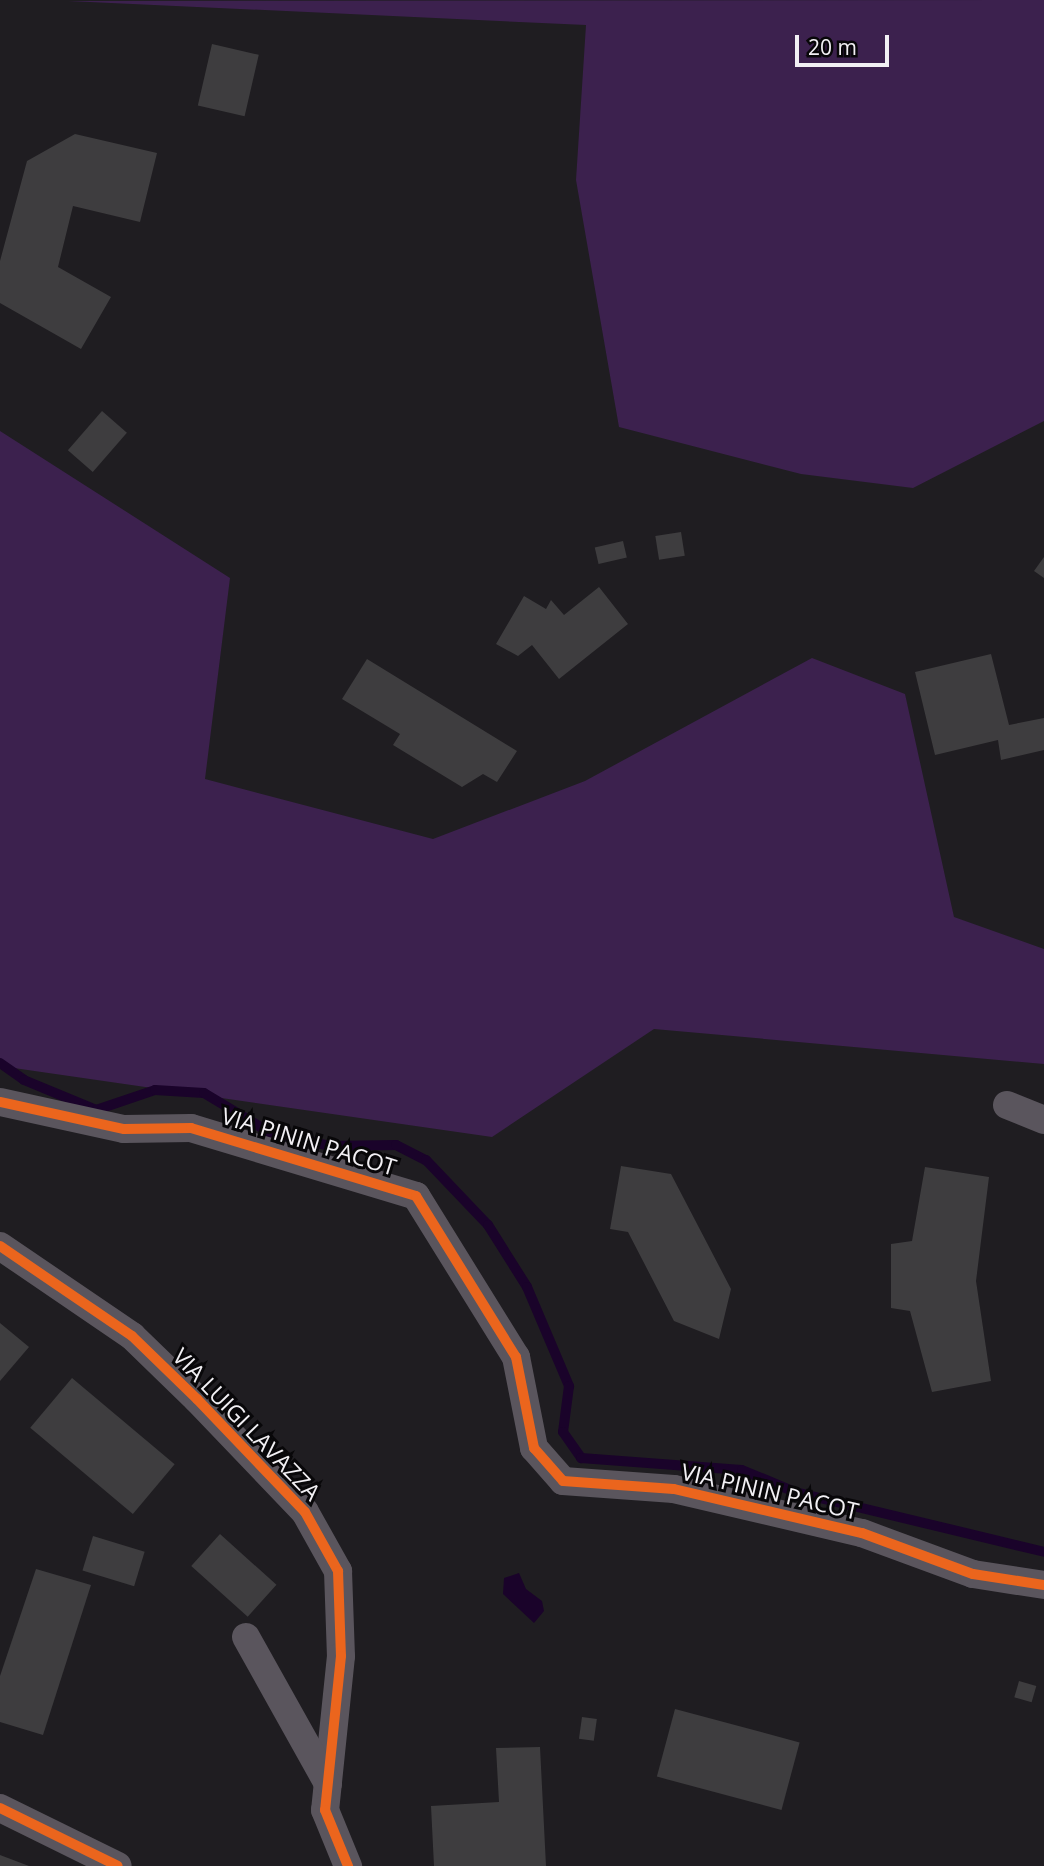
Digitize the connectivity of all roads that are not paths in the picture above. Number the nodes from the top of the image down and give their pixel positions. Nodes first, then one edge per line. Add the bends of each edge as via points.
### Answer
1 (0, 1102) edge
2 (1007, 1105) dead end
3 (1044, 1121) edge
4 (0, 1246) edge
5 (1044, 1585) edge
6 (246, 1637) dead end
7 (328, 1784) junction
8 (0, 1808) edge
9 (118, 1866) edge
10 (348, 1866) edge

1 - 5 street, VIA PININ PACOT via 124,1129 191,1128 416,1196 516,1357 534,1448 563,1481 674,1489 862,1533 973,1574
2 - 3 street
4 - 7 street, VIA LUIGI LAVAZZA via 132,1336 304,1512 338,1571 341,1656
6 - 7 street
7 - 10 street, VIA LUIGI LAVAZZA via 325,1810
8 - 9 street

